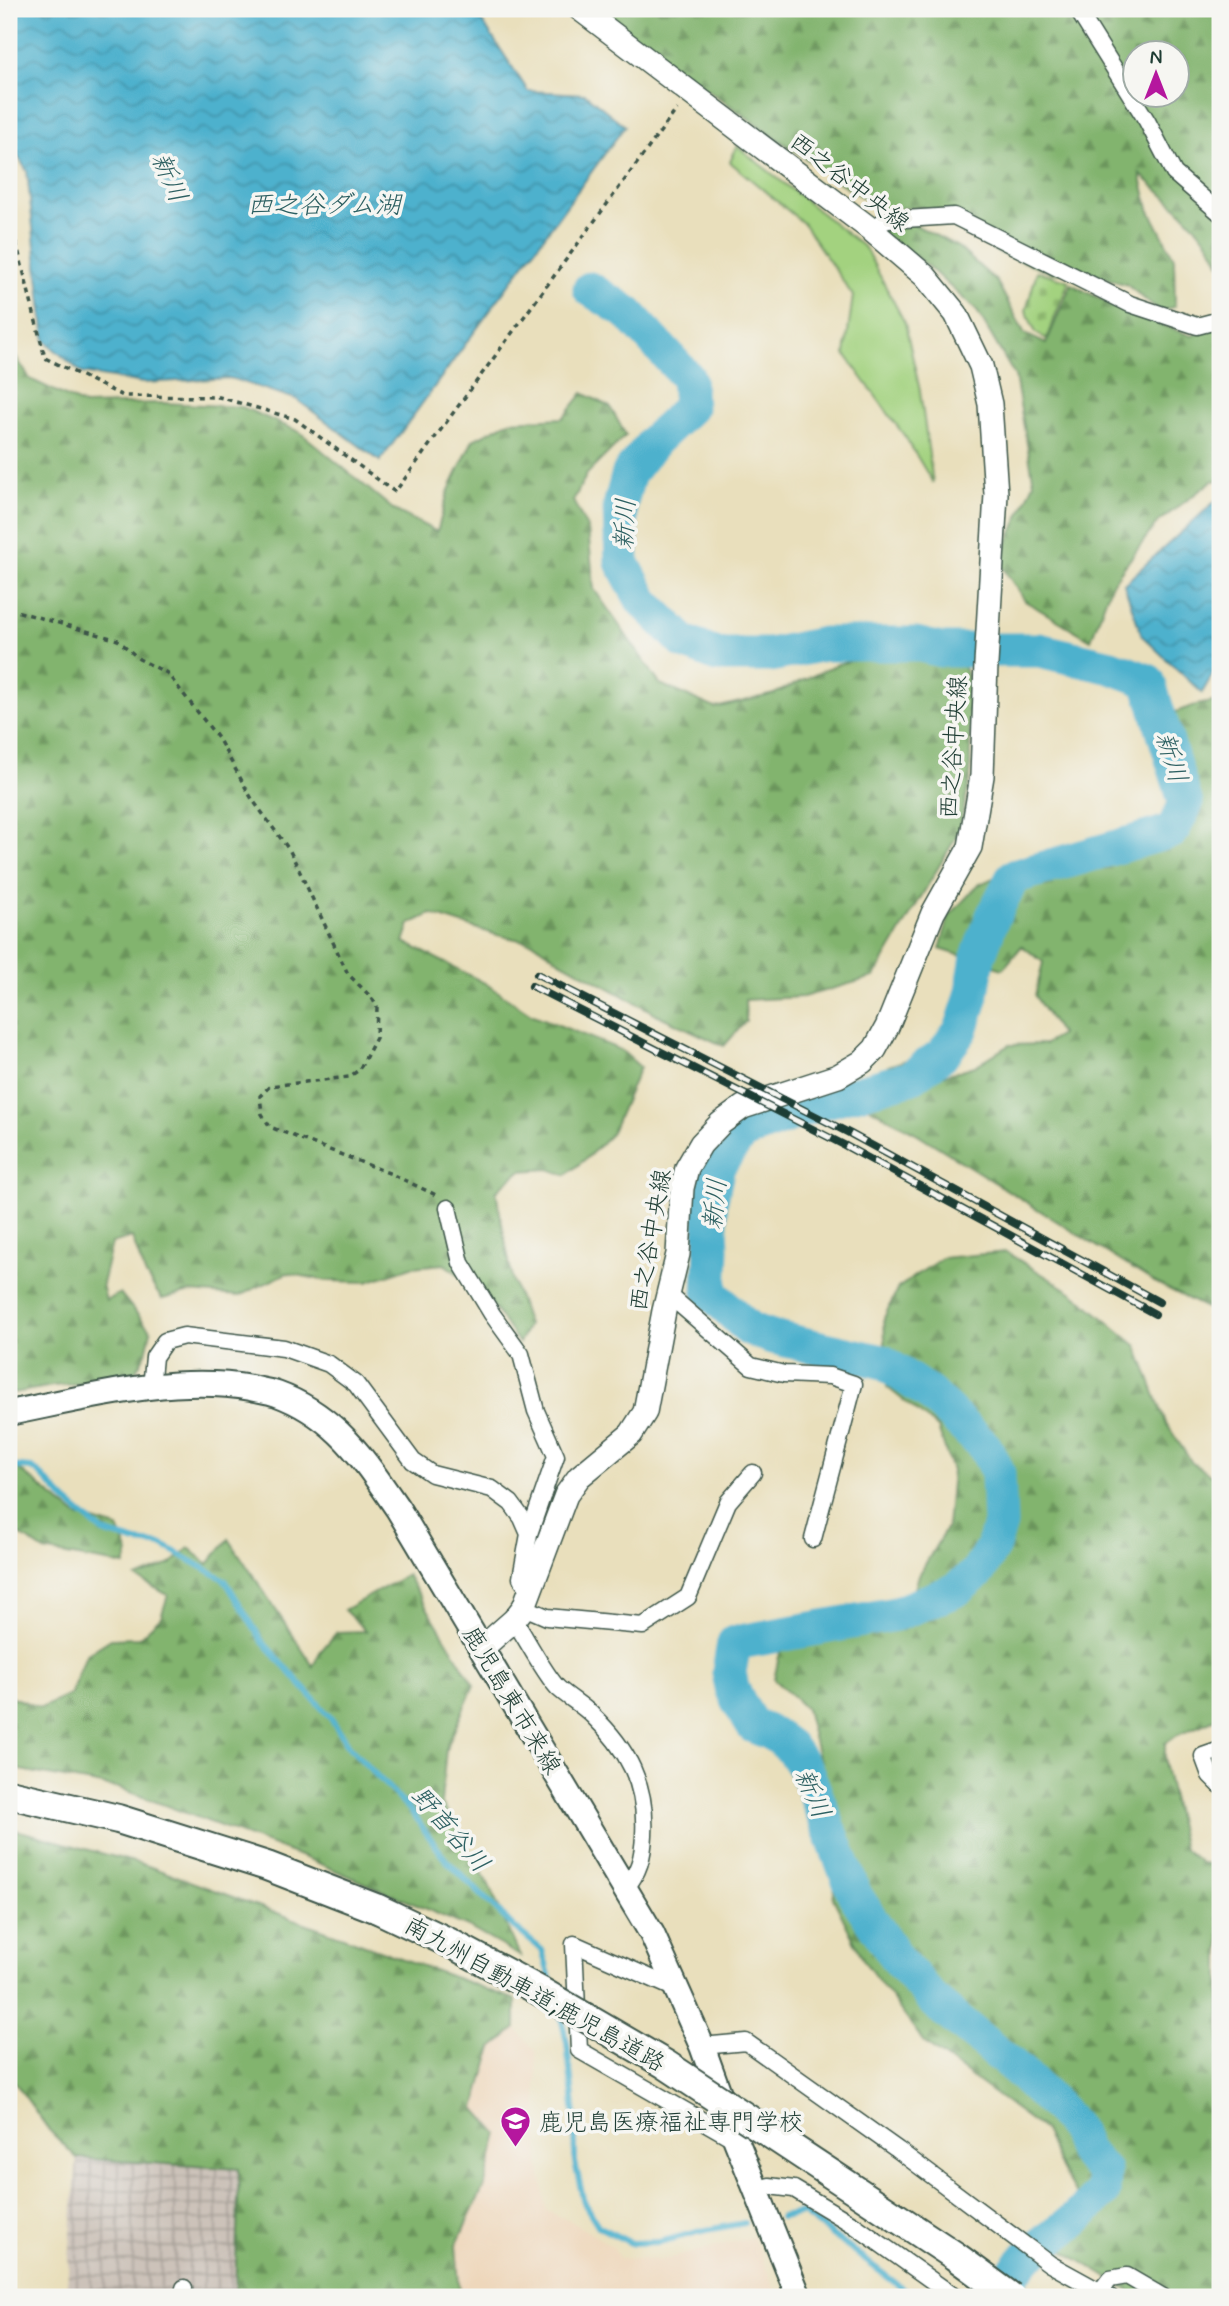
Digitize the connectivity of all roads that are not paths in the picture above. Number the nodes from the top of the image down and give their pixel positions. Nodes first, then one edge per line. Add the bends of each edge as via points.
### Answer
1 (580, 9) edge
2 (1077, 9) edge
3 (1220, 213) edge
4 (869, 228) junction
5 (1220, 320) edge
6 (448, 1208) road end
7 (669, 1296) junction
8 (151, 1388) junction
9 (9, 1413) edge
10 (753, 1473) dead end
11 (529, 1534) junction
12 (813, 1539) dead end
13 (523, 1606) junction
14 (481, 1649) junction
15 (1220, 1750) edge
16 (1220, 1785) edge
17 (9, 1794) edge
18 (625, 1889) junction
19 (678, 1990) junction
20 (702, 2046) junction
21 (736, 2140) junction
22 (758, 2190) junction
23 (1102, 2295) edge
24 (799, 2297) edge
25 (954, 2297) edge
26 (1012, 2297) edge
27 (1163, 2297) edge

1 - 4 street, 西之谷中央線
2 - 3 street via 1174,173
4 - 5 street via 888,220 954,216 1130,304 1197,326
4 - 7 street, 西之谷中央線 via 925,276 956,314 981,366 990,404 996,494 982,776 970,847 933,913 875,1049 838,1076 743,1107 701,1144 682,1188 678,1254
6 - 11 street via 461,1263 521,1354 536,1411 556,1456
7 - 12 street via 751,1366 784,1374 830,1376 853,1384
7 - 13 street, 西之谷中央線 via 645,1412 631,1434 579,1477 566,1495
8 - 9 main road, 鹿児島東市来線
8 - 11 street via 154,1357 165,1341 184,1336 284,1348 329,1364 356,1384 413,1461 432,1474 492,1489 510,1503
8 - 14 main road, 鹿児島東市来線 via 197,1384 276,1393 339,1433 398,1508
10 - 13 street via 728,1502 688,1598 643,1626 547,1617
11 - 13 street via 521,1578
13 - 14 street, 西之谷中央線
13 - 18 street via 556,1687 593,1715 625,1752 640,1786 646,1816 643,1847 637,1875
14 - 18 main road, 鹿児島東市来線
15 - 16 street via 1203,1756 1210,1775
17 - 26 highway, 南九州自動車道;鹿児島道路, bridge via 118,1819 267,1866 450,1942 665,2064
18 - 19 main road, 鹿児島東市来線
19 - 20 main road, 鹿児島東市来線
19 - 21 street via 574,1944 579,2050
20 - 21 main road, 鹿児島東市来線
20 - 23 street via 746,2042 1050,2264
21 - 22 main road, 鹿児島東市来線
22 - 24 main road, 鹿児島東市来線
22 - 25 street via 769,2186 794,2189 854,2225
23 - 27 street via 1110,2279 1127,2276

